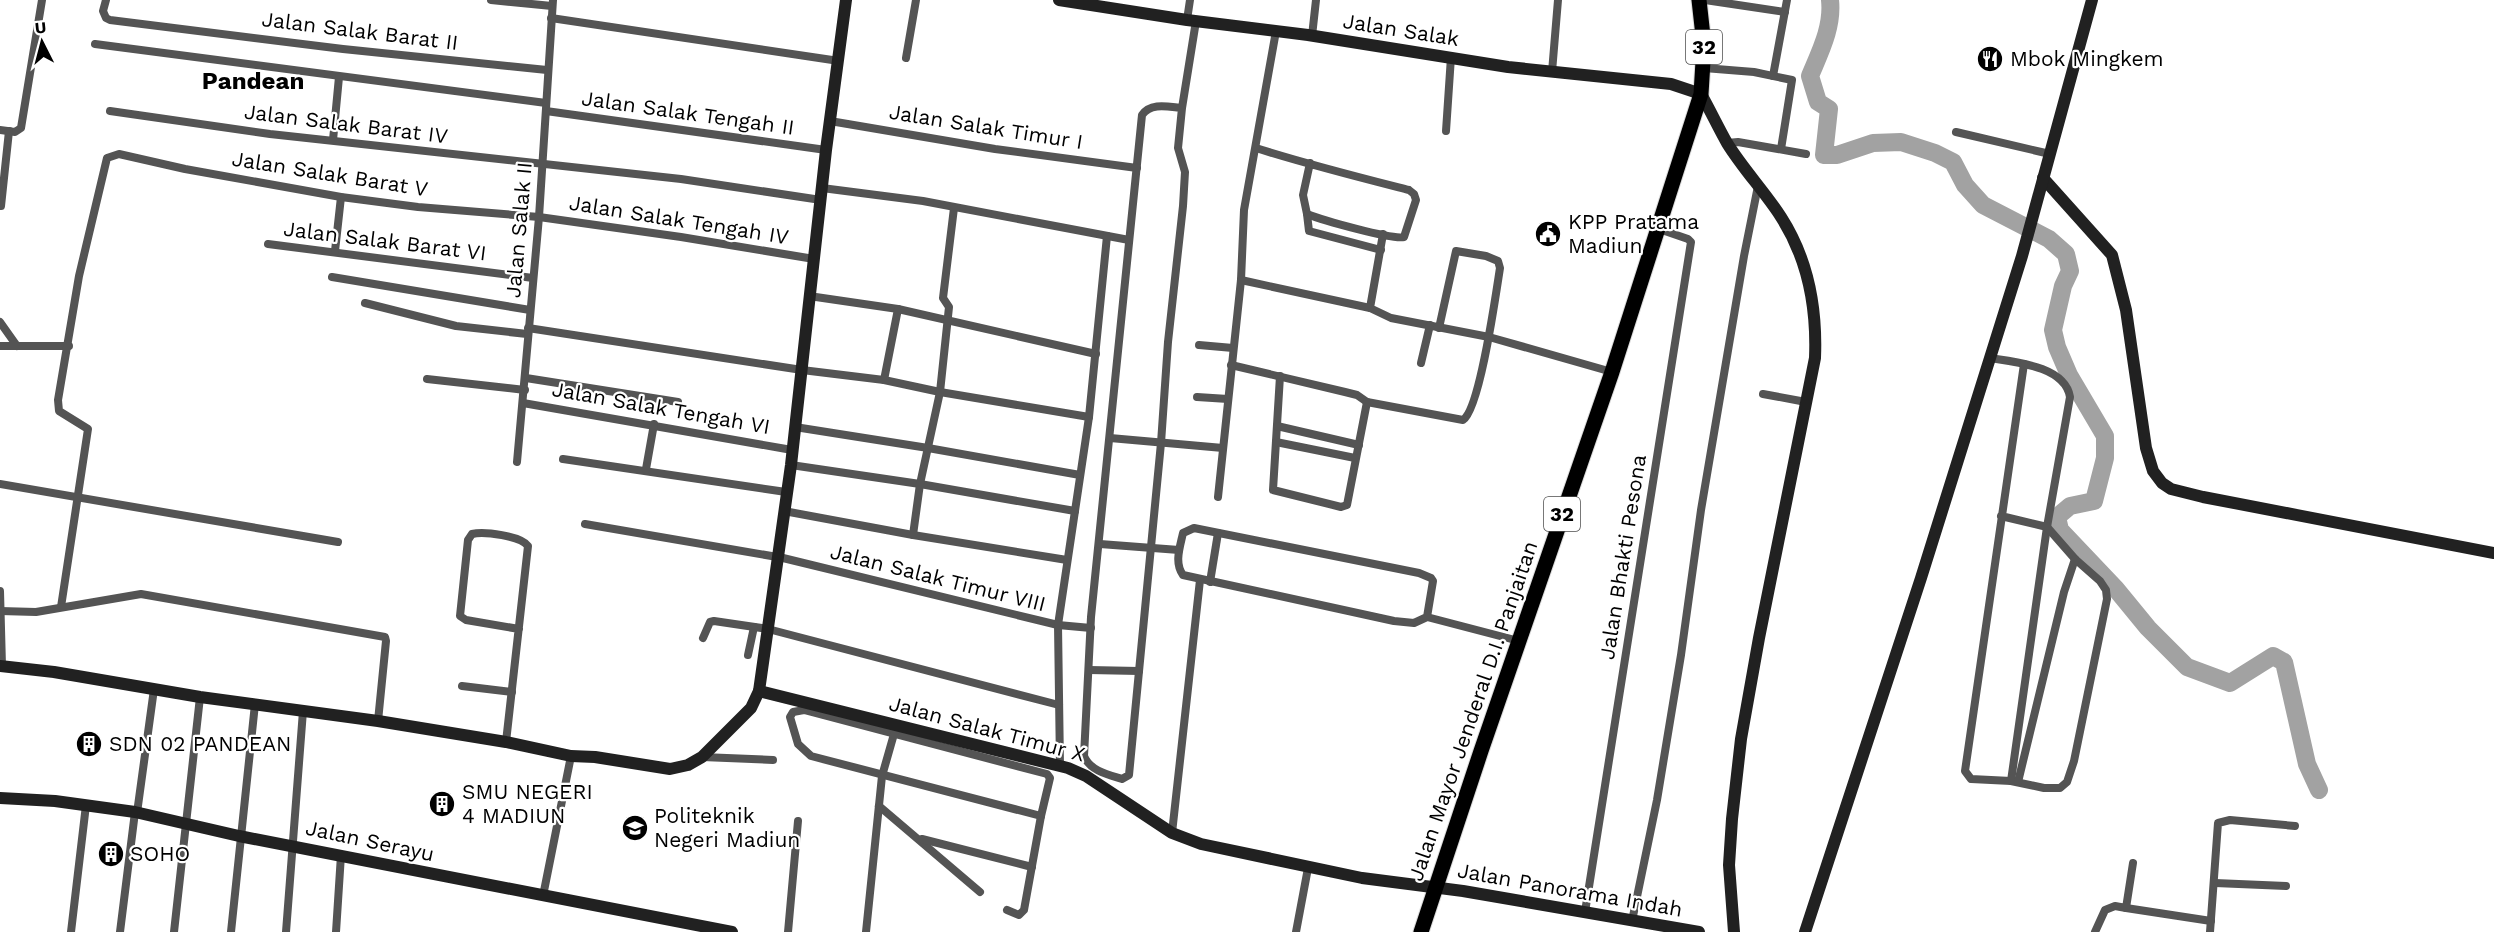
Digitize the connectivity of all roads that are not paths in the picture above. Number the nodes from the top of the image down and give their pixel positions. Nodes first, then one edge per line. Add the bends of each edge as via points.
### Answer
1 (42, 0) edge
2 (106, 0) edge
3 (491, 0) edge
4 (846, 0) edge
5 (916, 0) edge
6 (1059, 0) edge
7 (1190, 0) edge
8 (1316, 0) edge
9 (1558, 0) edge
10 (1699, 0) edge
11 (1704, 0) edge
12 (1787, 0) edge
13 (2092, 0) edge
14 (552, 3) edge
15 (1123, 4) edge
16 (1785, 12) junction
17 (551, 18) junction
18 (1191, 21) junction
19 (1276, 31) junction
20 (1312, 36) junction
21 (95, 44) dead end
22 (1451, 57) junction
23 (906, 58) dead end
24 (839, 61) junction
25 (1704, 68) junction
26 (547, 70) junction
27 (1552, 72) junction
28 (1773, 76) junction
29 (339, 77) junction
30 (1701, 94) junction
31 (546, 107) junction
32 (1182, 108) junction
33 (110, 111) dead end
34 (830, 121) junction
35 (4, 130) edge
36 (1446, 131) dead end
37 (1956, 132) dead end
38 (333, 140) junction
39 (1727, 143) junction
40 (1256, 148) junction
41 (1782, 149) junction
42 (826, 150) junction
43 (1806, 154) dead end
44 (2050, 154) junction
45 (1310, 163) junction
46 (543, 164) junction
47 (1137, 168) junction
48 (2043, 178) junction
49 (1758, 186) junction
50 (821, 194) junction
51 (341, 197) junction
52 (2, 206) edge
53 (954, 208) junction
54 (1307, 214) junction
55 (539, 217) junction
56 (1659, 229) junction
57 (1383, 234) junction
58 (1107, 236) junction
59 (1129, 240) junction
60 (268, 244) dead end
61 (1381, 250) junction
62 (335, 251) junction
63 (814, 259) junction
64 (332, 277) dead end
65 (533, 278) junction
66 (1241, 280) junction
67 (809, 296) junction
68 (365, 303) dead end
69 (1370, 308) junction
70 (897, 309) junction
71 (530, 310) junction
72 (948, 319) junction
73 (0, 322) edge
74 (1434, 326) junction
75 (527, 331) junction
76 (1489, 337) junction
77 (69, 345) junction
78 (1199, 345) dead end
79 (0, 346) edge
80 (17, 346) junction
81 (1233, 348) junction
82 (1096, 354) junction
83 (1990, 358) junction
84 (1421, 363) dead end
85 (2024, 364) junction
86 (1231, 365) junction
87 (802, 370) junction
88 (1612, 372) junction
89 (1280, 376) junction
90 (526, 378) junction
91 (427, 379) dead end
92 (884, 380) junction
93 (525, 390) junction
94 (940, 392) junction
95 (1763, 394) dead end
96 (1197, 397) dead end
97 (1228, 399) junction
98 (678, 402) dead end
99 (1367, 402) junction
100 (1806, 402) junction
101 (523, 403) junction
102 (1089, 417) junction
103 (654, 424) junction
104 (1277, 426) junction
105 (795, 427) junction
106 (1110, 438) junction
107 (1276, 442) junction
108 (1161, 443) junction
109 (1359, 445) junction
110 (928, 448) junction
111 (1222, 448) junction
112 (792, 450) junction
113 (1355, 458) junction
114 (563, 459) dead end
115 (517, 462) dead end
116 (791, 465) junction
117 (646, 469) junction
118 (1080, 475) junction
119 (0, 484) edge
120 (920, 484) junction
121 (786, 492) junction
122 (77, 497) junction
123 (1218, 497) dead end
124 (784, 511) junction
125 (1075, 511) junction
126 (2001, 516) junction
127 (585, 524) dead end
128 (2047, 527) junction
129 (1218, 533) junction
130 (913, 535) junction
131 (338, 542) dead end
132 (1100, 544) junction
133 (1149, 548) junction
134 (1179, 550) junction
135 (2494, 553) edge
136 (778, 557) junction
137 (2075, 559) junction
138 (1066, 561) junction
139 (1205, 581) junction
140 (0, 591) edge
141 (61, 607) junction
142 (0, 611) edge
143 (1427, 617) junction
144 (1058, 625) junction
145 (754, 627) junction
146 (519, 628) junction
147 (1091, 628) junction
148 (768, 629) junction
149 (704, 638) dead end
150 (1519, 641) junction
151 (748, 655) dead end
152 (1, 666) edge
153 (1089, 670) junction
154 (1139, 671) junction
155 (462, 686) dead end
156 (154, 689) junction
157 (512, 692) junction
158 (759, 694) junction
159 (200, 697) junction
160 (255, 704) junction
161 (1059, 705) junction
162 (303, 711) junction
163 (378, 721) junction
164 (894, 734) junction
165 (506, 742) junction
166 (571, 756) junction
167 (702, 757) junction
168 (773, 760) dead end
169 (1060, 766) junction
170 (882, 776) junction
171 (2015, 781) junction
172 (0, 798) edge
173 (86, 805) junction
174 (136, 812) junction
175 (879, 813) junction
176 (1041, 816) junction
177 (798, 821) dead end
178 (186, 825) junction
179 (2295, 826) dead end
180 (1172, 833) junction
181 (239, 836) junction
182 (919, 838) junction
183 (293, 845) junction
184 (341, 855) junction
185 (2133, 863) dead end
186 (1032, 867) junction
187 (1308, 868) junction
188 (2215, 884) junction
189 (1436, 886) junction
190 (2286, 886) dead end
191 (981, 892) dead end
192 (543, 896) junction
193 (2126, 909) junction
194 (1007, 910) dead end
195 (1585, 912) junction
196 (1632, 921) junction
197 (2211, 921) junction
198 (71, 932) edge
199 (120, 932) edge
200 (174, 932) edge
201 (231, 932) edge
202 (286, 932) edge
203 (336, 932) edge
204 (732, 932) edge
205 (788, 932) edge
206 (866, 932) edge
207 (1296, 932) edge
208 (1421, 932) edge
209 (1699, 932) edge
210 (1734, 932) edge
211 (1805, 932) edge
212 (2095, 932) edge
213 (2210, 932) edge

1 - 35 street via 21,128
2 - 26 street, Jalan Salak Barat II via 103,11 110,20
3 - 14 street
4 - 24 street
5 - 23 street
6 - 15 street, Jalan Salak
7 - 18 street
8 - 20 street
9 - 27 street
10 - 25 highway, 32
11 - 16 street
12 - 16 street
13 - 44 street
14 - 17 street, Jalan Salak II
15 - 18 street, Jalan Salak
16 - 28 street
17 - 24 street
17 - 26 street, Jalan Salak II
18 - 19 street, Jalan Salak
18 - 32 street
19 - 20 street, Jalan Salak
19 - 40 street
20 - 22 street, Jalan Salak
21 - 29 street, Jalan Salak Tengah II
22 - 27 street, Jalan Salak
22 - 36 street
24 - 34 street
25 - 28 street
25 - 30 highway, 32
26 - 31 street, Jalan Salak II
27 - 30 street, Jalan Salak via 1671,84
28 - 41 street via 1793,82
29 - 31 street, Jalan Salak Tengah II
29 - 38 street
30 - 39 street
30 - 56 highway, Jalan Mayor Jenderal D.I. Panjaitan / 32
31 - 42 street, Jalan Salak Tengah II
31 - 46 street, Jalan Salak II
32 - 47 street via 1153,106 1144,112
32 - 108 street via 1178,151 1185,172 1183,206
33 - 38 street, Jalan Salak Barat IV
34 - 42 street
34 - 47 street, Jalan Salak Timur I
35 - 52 street
37 - 44 street
38 - 46 street, Jalan Salak Barat IV
39 - 41 street
39 - 49 street
40 - 45 street
40 - 66 street via 1244,210
41 - 43 street
42 - 50 street
44 - 48 street
45 - 54 street via 1303,195
45 - 57 street via 1412,192 1416,200 1404,237
46 - 50 street, Jalan Salak Barat IV
46 - 55 street, Jalan Salak II
47 - 59 street
48 - 83 street
48 - 135 street via 2112,255 2126,310 2146,448 2153,471 2162,483 2170,489 2203,497
49 - 100 street via 1794,238 1813,302 1815,358
49 - 196 street via 1705,487 1660,778
50 - 53 street, Jalan Salak Barat IV via 923,201
50 - 63 street
51 - 55 street, Jalan Salak Barat V
51 - 62 street
51 - 77 street, Jalan Salak Barat V via 117,154 107,158 79,276
53 - 58 street, Jalan Salak Barat IV
53 - 72 street via 943,298 949,307
54 - 57 street
54 - 61 street via 1309,231
55 - 63 street, Jalan Salak Tengah IV
55 - 65 street, Jalan Salak II
56 - 88 highway, Jalan Mayor Jenderal D.I. Panjaitan / 32
56 - 195 street, Jalan Bhakti Pesona via 1691,242
57 - 61 street
58 - 59 street, Jalan Salak Barat IV
58 - 82 street
59 - 106 street
60 - 62 street, Jalan Salak Barat VI
61 - 69 street
62 - 65 street, Jalan Salak Barat VI
63 - 67 street
64 - 71 street
65 - 71 street, Jalan Salak II
66 - 69 street
66 - 81 street
67 - 70 street
67 - 87 street
68 - 75 street via 456,326
69 - 74 street via 1385,316
70 - 72 street
70 - 92 street
71 - 75 street, Jalan Salak II
72 - 82 street
72 - 94 street
73 - 80 street
74 - 76 street
74 - 76 street via 1454,254 1460,250 1500,263
74 - 84 street
75 - 87 street
75 - 90 street, Jalan Salak II
76 - 88 street
76 - 99 street via 1466,420
77 - 80 street
77 - 122 street via 59,411 88,429
78 - 81 street
79 - 80 street
81 - 86 street
82 - 102 street
83 - 85 street
83 - 211 street
85 - 126 street
85 - 128 street via 2063,381 2070,397
86 - 89 street
86 - 97 street
87 - 92 street
87 - 105 street
88 - 150 highway, Jalan Mayor Jenderal D.I. Panjaitan / 32
89 - 99 street via 1345,392
89 - 104 street
90 - 93 street, Jalan Salak II
90 - 98 street
91 - 93 street
92 - 94 street
93 - 101 street, Jalan Salak II
94 - 102 street
94 - 110 street
95 - 100 street
96 - 97 street
97 - 111 street
99 - 109 street
100 - 210 street via 1741,739 1729,865
101 - 103 street, Jalan Salak Tengah VI
101 - 115 street, Jalan Salak II
102 - 118 street
103 - 112 street, Jalan Salak Tengah VI
103 - 117 street
104 - 107 street
104 - 109 street
105 - 110 street
105 - 112 street
106 - 108 street
106 - 132 street
107 - 113 street
107 - 113 street via 1273,490 1341,507 1349,500
108 - 111 street
108 - 133 street
109 - 113 street
110 - 118 street
110 - 120 street
111 - 123 street
112 - 116 street
114 - 117 street
116 - 120 street
116 - 121 street
117 - 121 street
118 - 125 street
119 - 122 street
120 - 125 street
120 - 130 street
121 - 124 street
122 - 131 street
122 - 141 street
124 - 130 street
124 - 136 street
125 - 138 street
126 - 128 street
126 - 171 street via 1965,771 1971,779
127 - 136 street, Jalan Salak Timur VIII
128 - 137 street
128 - 171 street
129 - 134 street via 1187,530
129 - 139 street
129 - 143 street via 1419,573 1433,581
130 - 138 street
132 - 133 street
132 - 147 street
133 - 134 street
133 - 154 street
134 - 139 street via 1180,572
136 - 144 street, Jalan Salak Timur VIII
136 - 148 street
137 - 171 street
137 - 171 street via 2100,581 2107,599 2074,761 2067,782 2060,788
138 - 144 street
139 - 143 street via 1394,621 1414,623
139 - 180 street
140 - 142 street
141 - 142 street via 24,613
141 - 163 street via 141,594 385,637
142 - 152 street
143 - 150 street
144 - 147 street, Jalan Salak Timur VIII
144 - 161 street
145 - 148 street
145 - 149 street via 714,621
145 - 151 street
146 - 146 street via 526,543 506,536 472,534 468,540 460,616
146 - 157 street
147 - 153 street
148 - 158 street
148 - 161 street
150 - 189 highway, Jalan Mayor Jenderal D.I. Panjaitan / 32
152 - 156 street
153 - 154 street
153 - 154 street via 1084,756 1106,775 1122,779 1129,775
155 - 157 street
156 - 159 street
156 - 174 street
157 - 165 street
158 - 167 street via 752,708
158 - 169 street, Jalan Salak Timur X
159 - 160 street
159 - 178 street
160 - 162 street
160 - 181 street
161 - 169 street
162 - 163 street
162 - 183 street
163 - 165 street
164 - 170 street
164 - 170 street via 804,710 793,712 790,717 798,744 807,753
164 - 176 street via 1047,774 1050,778
165 - 166 street
166 - 167 street via 670,769
166 - 192 street
167 - 168 street
169 - 180 street, Jalan Salak Timur X via 1086,776
170 - 175 street
170 - 176 street
172 - 173 street, Jalan Serayu
173 - 174 street, Jalan Serayu
173 - 198 street
174 - 178 street, Jalan Serayu
174 - 199 street
175 - 182 street
175 - 206 street
176 - 186 street
177 - 205 street
178 - 181 street, Jalan Serayu
178 - 200 street
179 - 188 street via 2221,821 2217,830
180 - 187 street, Jalan Salak Timur X via 1200,844
181 - 183 street, Jalan Serayu
181 - 201 street
182 - 186 street
182 - 191 street
183 - 184 street, Jalan Serayu
183 - 202 street
184 - 192 street, Jalan Serayu
184 - 203 street
185 - 193 street
186 - 194 street via 1024,910 1019,915
187 - 189 street, Jalan Salak Timur X
187 - 207 street
188 - 190 street
188 - 197 street
189 - 195 street, Jalan Panorama Indah
189 - 208 highway, Jalan Mayor Jenderal D.I. Panjaitan / 32
192 - 204 street, Jalan Serayu
193 - 197 street
193 - 212 street via 2115,906 2105,910
195 - 196 street, Jalan Panorama Indah
196 - 209 street, Jalan Panorama Indah
197 - 213 street

